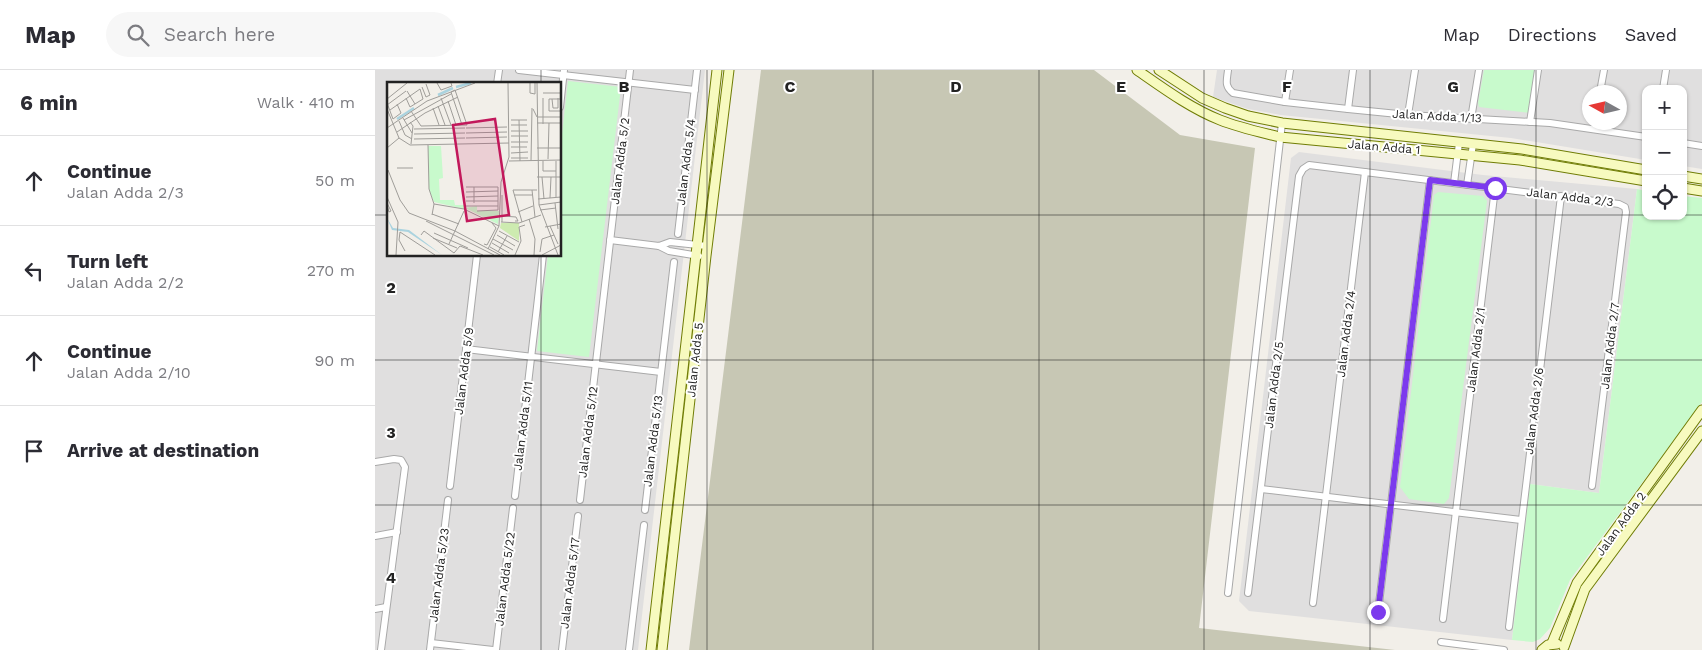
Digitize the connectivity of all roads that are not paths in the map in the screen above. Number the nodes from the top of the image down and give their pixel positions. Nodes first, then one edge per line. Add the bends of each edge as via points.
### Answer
1 (519, 70) edge
2 (630, 70) edge
3 (697, 70) edge
4 (717, 70) edge
5 (729, 70) edge
6 (1137, 70) edge
7 (1159, 70) edge
8 (1228, 70) edge
9 (1290, 70) edge
10 (1353, 70) edge
11 (1415, 70) edge
12 (1479, 70) edge
13 (1538, 70) edge
14 (1604, 70) edge
15 (1666, 70) edge
16 (564, 73) edge
17 (629, 83) junction
18 (1601, 85) edge
19 (1664, 85) edge
20 (695, 90) junction
21 (561, 98) edge
22 (1285, 102) junction
23 (1348, 110) junction
24 (1408, 115) junction
25 (1471, 118) junction
26 (1530, 122) junction
27 (1282, 123) junction
28 (1582, 125) edge
29 (1613, 130) edge
30 (1642, 136) edge
31 (1280, 137) junction
32 (1459, 142) junction
33 (1473, 144) junction
34 (1687, 144) edge
35 (1702, 146) edge
36 (1458, 154) junction
37 (1471, 156) junction
38 (1642, 169) edge
39 (1365, 172) junction
40 (1687, 177) edge
41 (1702, 179) edge
42 (1430, 180) junction
43 (1642, 180) edge
44 (1454, 183) junction
45 (1467, 185) junction
46 (1495, 188) junction
47 (1687, 189) edge
48 (1702, 191) edge
49 (1561, 196) junction
50 (1625, 207) joint
51 (678, 234) dead end
52 (610, 240) junction
53 (697, 245) junction
54 (659, 246) junction
55 (707, 246) junction
56 (696, 255) junction
57 (477, 256) edge
58 (543, 256) edge
59 (706, 256) junction
60 (674, 262) dead end
61 (466, 349) junction
62 (531, 356) junction
63 (596, 364) junction
64 (661, 372) junction
65 (1702, 410) edge
66 (1702, 431) edge
67 (375, 462) edge
68 (450, 486) dead end
69 (1592, 486) dead end
70 (1261, 489) junction
71 (515, 496) dead end
72 (1326, 496) junction
73 (448, 500) dead end
74 (580, 500) dead end
75 (1391, 504) junction
76 (513, 508) dead end
77 (645, 510) dead end
78 (1456, 512) junction
79 (578, 516) dead end
80 (1521, 520) junction
81 (644, 525) dead end
82 (397, 532) junction
83 (375, 536) edge
84 (1602, 549) junction
85 (1610, 555) junction
86 (661, 567) junction
87 (671, 569) junction
88 (1228, 593) dead end
89 (1248, 593) dead end
90 (1313, 602) dead end
91 (386, 607) junction
92 (375, 609) edge
93 (1378, 612) dead end
94 (1443, 619) dead end
95 (1509, 626) dead end
96 (1441, 642) dead end
97 (1552, 644) junction
98 (431, 646) edge
99 (1566, 648) edge
100 (381, 650) edge
101 (494, 650) edge
102 (562, 650) edge
103 (629, 650) edge
104 (651, 650) edge
105 (662, 650) edge
106 (1504, 650) edge
107 (1542, 650) edge

1 - 16 street
2 - 17 street, Jalan Adda 5/2
3 - 20 street, Jalan Adda 5/4
4 - 53 street, Jalan Adda 5
5 - 55 street, Jalan Adda 5
6 - 31 street, Jalan Adda 1 via 1195,108 1220,120
7 - 27 street, Jalan Adda 1 via 1210,101 1248,116
8 - 22 street, Jalan Adda 1/13 via 1226,84 1233,93
9 - 22 street
10 - 23 street
11 - 24 street
12 - 25 street
13 - 26 street
14 - 18 street
15 - 19 street
16 - 17 street
16 - 21 street
17 - 20 street
17 - 52 street, Jalan Adda 5/2
20 - 51 street, Jalan Adda 5/4
22 - 23 street, Jalan Adda 1/13
23 - 24 street, Jalan Adda 1/13
24 - 25 street, Jalan Adda 1/13
25 - 26 street, Jalan Adda 1/13
26 - 28 street, Jalan Adda 1/13
27 - 31 street
27 - 32 street, Jalan Adda 1
29 - 30 street, Jalan Adda 1/13
31 - 36 street, Jalan Adda 1
31 - 88 street
32 - 33 street, Jalan Adda 1
32 - 36 street
33 - 37 street
33 - 38 street, Jalan Adda 1
34 - 35 street
36 - 37 street, Jalan Adda 1
36 - 44 street
37 - 43 street, Jalan Adda 1 via 1520,160
37 - 45 street
39 - 42 street
39 - 70 street, Jalan Adda 2/5 via 1309,165 1299,176
39 - 72 street, Jalan Adda 2/4
40 - 41 street
42 - 44 street, Jalan Adda 2/3
42 - 75 street
44 - 45 street, Jalan Adda 2/3
45 - 46 street, Jalan Adda 2/3
46 - 49 street, Jalan Adda 2/3
46 - 78 street, Jalan Adda 2/1
47 - 48 street
49 - 50 street, Jalan Adda 2/3
49 - 80 street, Jalan Adda 2/6
50 - 69 street, Jalan Adda 2/7 via 1627,212
52 - 54 street
52 - 63 street, Jalan Adda 5/2
53 - 54 street via 670,242
53 - 55 street
53 - 56 street, Jalan Adda 5
54 - 56 street
55 - 59 street, Jalan Adda 5
56 - 59 street
56 - 86 street, Jalan Adda 5
57 - 61 street, Jalan Adda 5/9
58 - 62 street, Jalan Adda 5/11
59 - 87 street, Jalan Adda 5
60 - 64 street, Jalan Adda 5/13
61 - 62 street
61 - 68 street, Jalan Adda 5/9
62 - 63 street
62 - 71 street, Jalan Adda 5/11
63 - 64 street
63 - 74 street, Jalan Adda 5/12
64 - 77 street, Jalan Adda 5/13
65 - 84 street, Jalan Adda 2
66 - 85 street, Jalan Adda 2
67 - 82 street via 394,458 405,466
70 - 72 street
70 - 89 street, Jalan Adda 2/5
72 - 75 street
72 - 90 street, Jalan Adda 2/4
73 - 98 street, Jalan Adda 5/23
75 - 78 street
75 - 93 street
76 - 101 street, Jalan Adda 5/22
78 - 80 street
78 - 94 street, Jalan Adda 2/1
79 - 102 street, Jalan Adda 5/17
80 - 95 street, Jalan Adda 2/6
81 - 103 street
82 - 83 street
82 - 91 street
84 - 85 street
84 - 97 street, Jalan Adda 2 via 1577,583
85 - 99 street, Jalan Adda 2 via 1585,589
86 - 87 street
86 - 104 street, Jalan Adda 5
87 - 105 street, Jalan Adda 5
91 - 92 street
91 - 100 street
96 - 106 street
97 - 99 street, Jalan Adda 2
97 - 107 street
98 - 101 street

